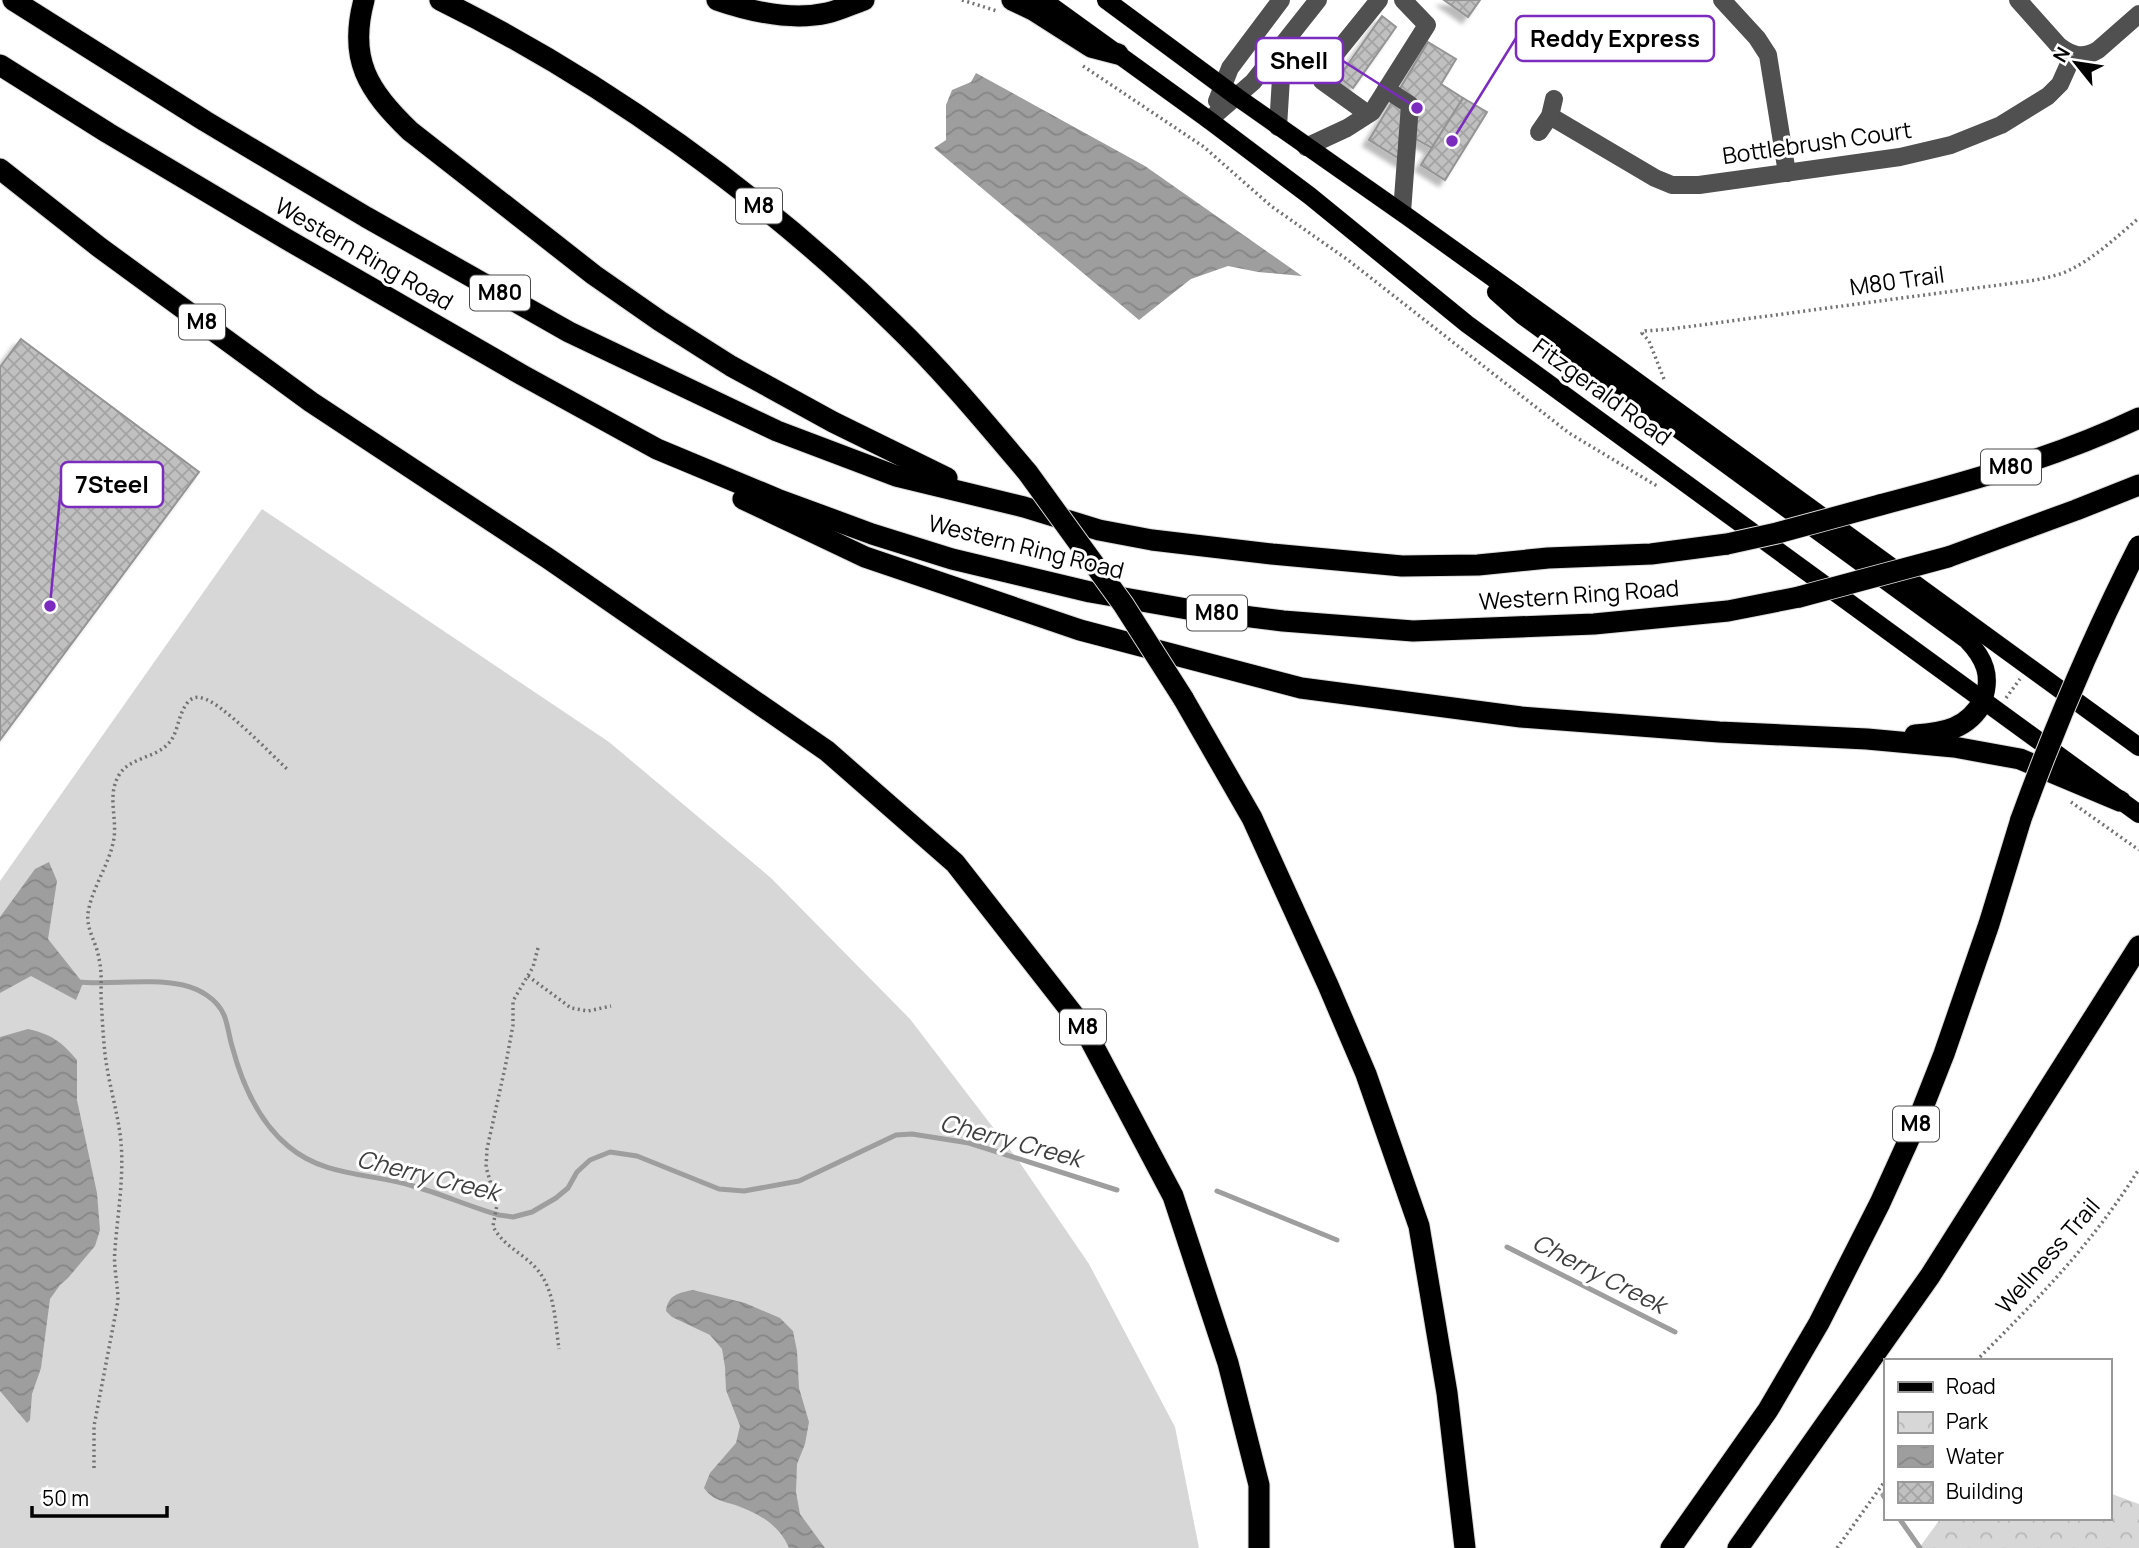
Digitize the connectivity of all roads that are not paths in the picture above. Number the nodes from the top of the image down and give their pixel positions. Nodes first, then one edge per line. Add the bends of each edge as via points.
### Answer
1 (13, 0) edge
2 (364, 0) edge
3 (440, 0) edge
4 (718, 0) edge
5 (864, 0) edge
6 (1012, 0) edge
7 (1043, 0) edge
8 (1106, 0) edge
9 (1281, 0) edge
10 (1318, 0) edge
11 (1379, 0) edge
12 (1403, 0) edge
13 (1722, 0) edge
14 (2018, 0) edge
15 (2139, 14) edge
16 (1293, 32) junction
17 (1118, 54) junction
18 (2073, 55) junction
19 (0, 65) edge
20 (1386, 89) junction
21 (1230, 92) junction
22 (1370, 113) junction
23 (1209, 120) junction
24 (1278, 127) junction
25 (1539, 132) dead end
26 (1306, 147) junction
27 (0, 169) edge
28 (1787, 173) junction
29 (1405, 215) junction
30 (2139, 418) edge
31 (657, 449) junction
32 (2139, 485) edge
33 (1024, 508) junction
34 (2139, 546) edge
35 (1993, 702) junction
36 (1867, 739) junction
37 (2139, 747) edge
38 (2120, 801) junction
39 (2139, 814) edge
40 (2139, 946) edge
41 (1259, 1548) edge
42 (1465, 1548) edge
43 (1671, 1548) edge
44 (1738, 1548) edge

1 - 33 highway, Western Ring Road / M80 via 228,135 569,332 777,431 896,475
2 - 33 highway via 359,57 387,110 534,230 731,366 933,473
3 - 42 highway, M8, bridge via 610,98 823,257 964,397 1028,473 1123,604 1252,818 1366,1074 1419,1226 1447,1393
4 - 5 highway via 787,16 827,13
6 - 17 highway via 1091,47
7 - 17 main road, Fitzgerald Road
8 - 21 main road, Fitzgerald Road
9 - 21 street via 1230,68
10 - 16 street
11 - 22 street via 1320,73 1322,81
12 - 20 street via 1427,25
13 - 28 street via 1768,55
14 - 18 street via 2059,46
15 - 18 street via 2092,54
16 - 21 street via 1253,82
16 - 24 street via 1281,78
17 - 23 main road, Fitzgerald Road
18 - 28 street, Bottlebrush Court via 2060,84 2048,96 1978,135 1915,154
19 - 31 highway, Western Ring Road / M80 via 288,240
20 - 22 street
20 - 29 street via 1410,105
21 - 23 street
21 - 24 main road, Fitzgerald Road
22 - 26 street
23 - 35 main road, Fitzgerald Road via 1477,332
24 - 26 main road, Fitzgerald Road
25 - 28 street, Bottlebrush Court via 1552,107 1645,173 1672,184 1699,185
26 - 29 main road, Fitzgerald Road
27 - 41 highway, M8 via 311,402 827,751 955,863 1084,1028 1173,1196 1228,1363 1259,1485
29 - 35 main road via 1523,316 1967,640 1985,663
29 - 37 main road, Fitzgerald Road
30 - 33 highway, Western Ring Road / M80, bridge via 1958,484 1777,533 1651,554 1402,566 1152,540
31 - 32 highway, Western Ring Road / M80, bridge via 777,499 952,559 1090,592 1187,609 1413,631 1594,624 1728,611 1799,597 1948,557
31 - 36 highway via 748,502 865,558 1080,630 1301,688 1521,717
34 - 43 highway, M8, bridge via 2079,674 2021,819 1989,924 1920,1115 1819,1322 1768,1410
35 - 36 highway via 1964,724 1934,734
35 - 38 main road, Fitzgerald Road
36 - 38 highway via 2020,759
38 - 39 main road, Fitzgerald Road
40 - 44 highway via 1930,1276

